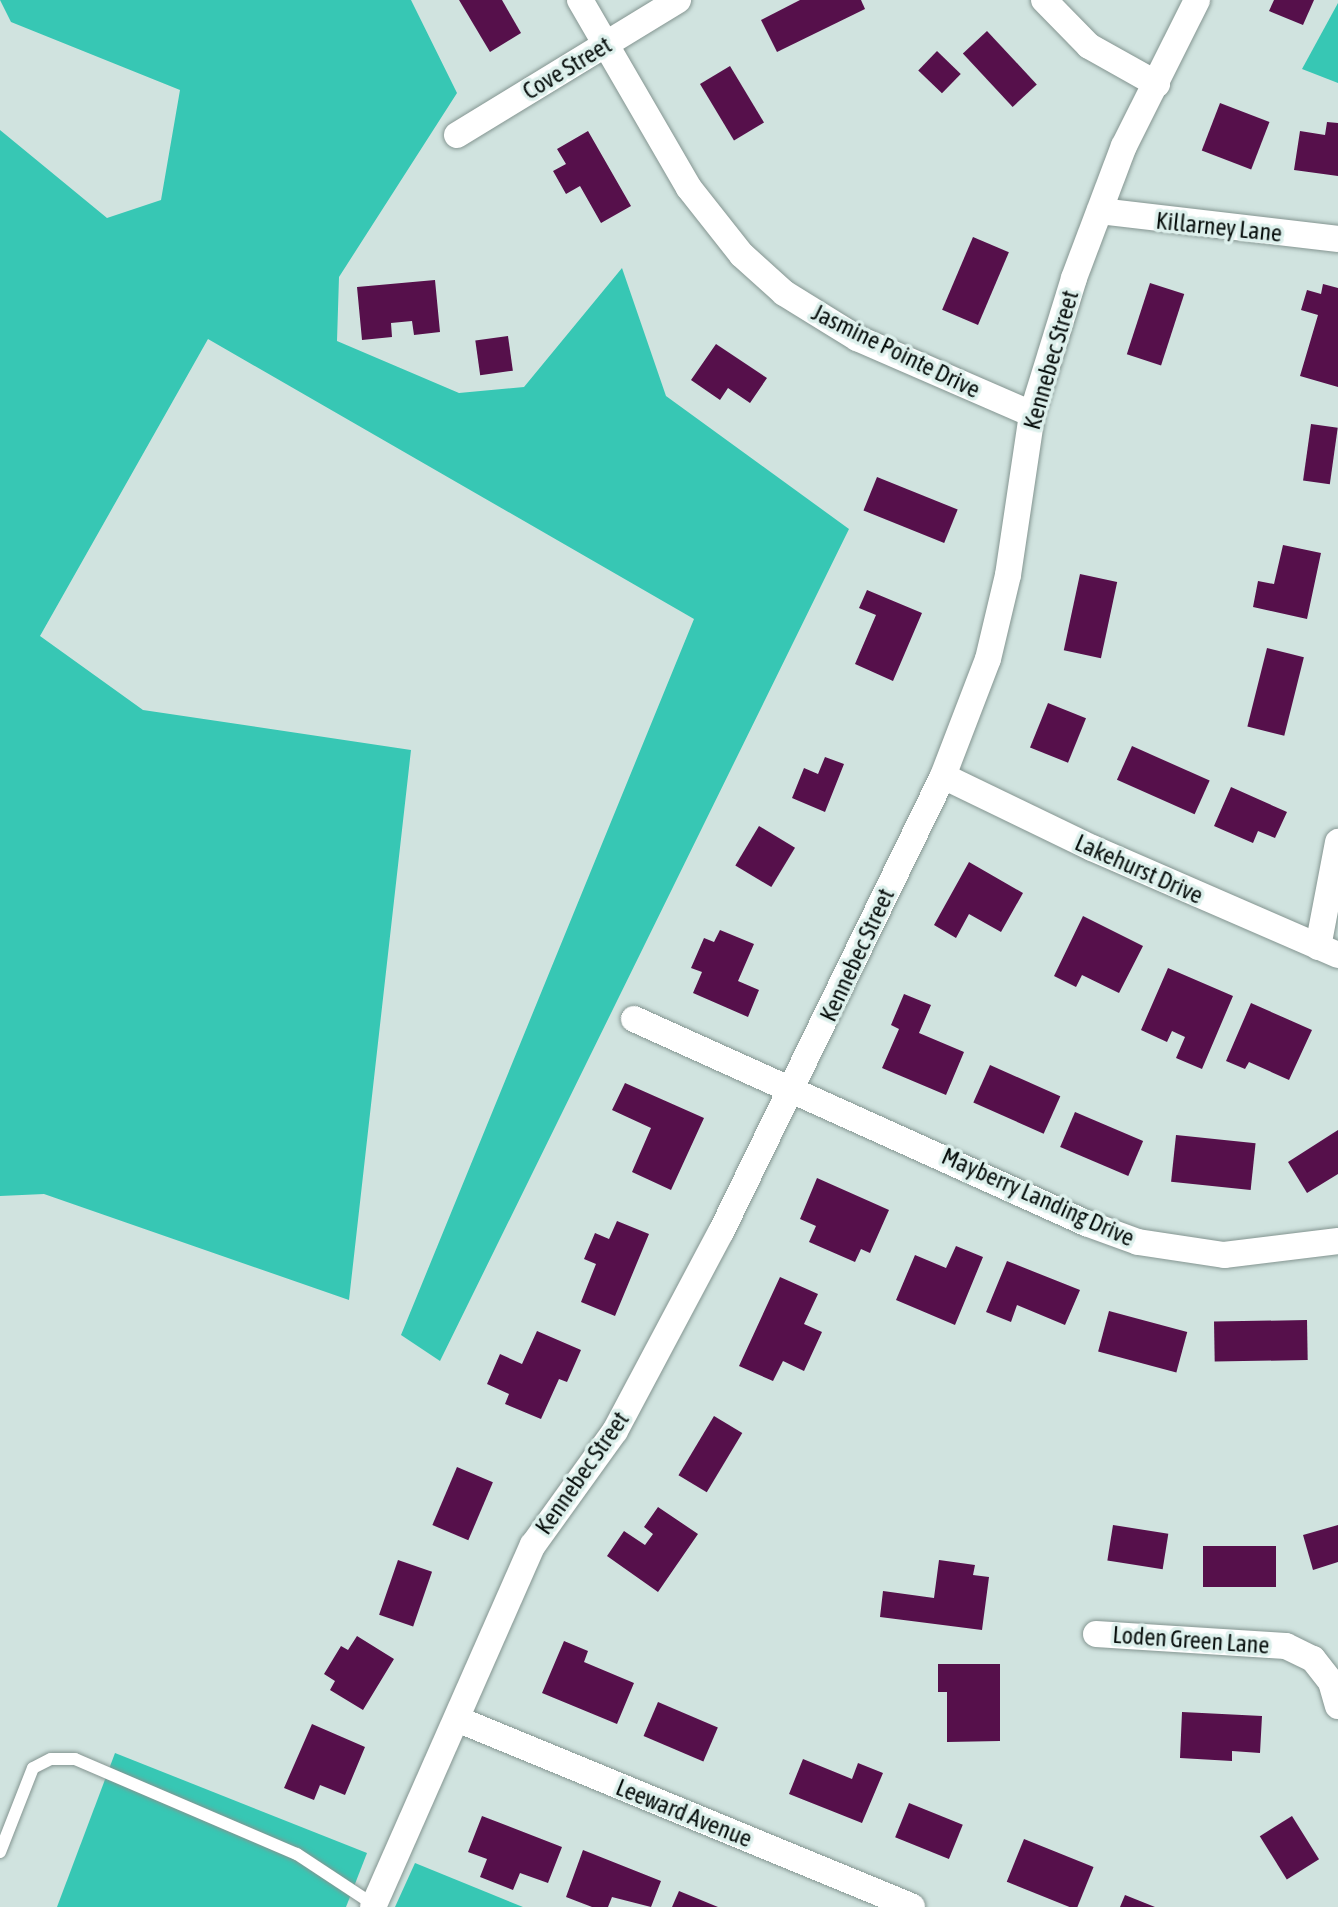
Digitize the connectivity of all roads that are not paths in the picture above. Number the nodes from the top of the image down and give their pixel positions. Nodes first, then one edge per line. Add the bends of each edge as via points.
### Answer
1 (580, 0) edge
2 (678, 0) edge
3 (1044, 0) edge
4 (1197, 0) edge
5 (607, 43) junction
6 (1157, 84) junction
7 (457, 135) dead end
8 (1100, 211) junction
9 (1338, 239) edge
10 (1032, 414) junction
11 (943, 776) junction
12 (1338, 842) edge
13 (1328, 951) edge
14 (634, 1019) dead end
15 (791, 1086) junction
16 (1338, 1241) edge
17 (1096, 1634) dead end
18 (1338, 1706) edge
19 (457, 1719) junction
20 (0, 1852) edge
21 (373, 1906) edge
22 (912, 1907) edge

1 - 5 street, Jasmine Pointe Drive
2 - 5 street, Cove Street
3 - 6 street via 1089,46
4 - 6 street, Kennebec Street
5 - 7 street, Cove Street
5 - 10 street, Jasmine Pointe Drive via 705,211 742,255 784,293 857,338
6 - 8 street, Kennebec Street via 1124,146
8 - 9 street, Killarney Lane
8 - 10 street, Kennebec Street
10 - 11 street, Kennebec Street via 1003,603 981,681
11 - 13 street, Lakehurst Drive via 1031,820
11 - 15 street, Kennebec Street
12 - 13 street
14 - 15 street, Mayberry Landing Drive
15 - 16 street, Mayberry Landing Drive via 1086,1223 1138,1242 1224,1255
15 - 19 street, Kennebec Street via 721,1232 615,1432 533,1545
17 - 18 street, Loden Green Lane via 1286,1646 1312,1659 1331,1682
19 - 21 street, Kennebec Street
19 - 22 street, Leeward Avenue
20 - 21 lane via 33,1768 51,1759 75,1759 297,1854

